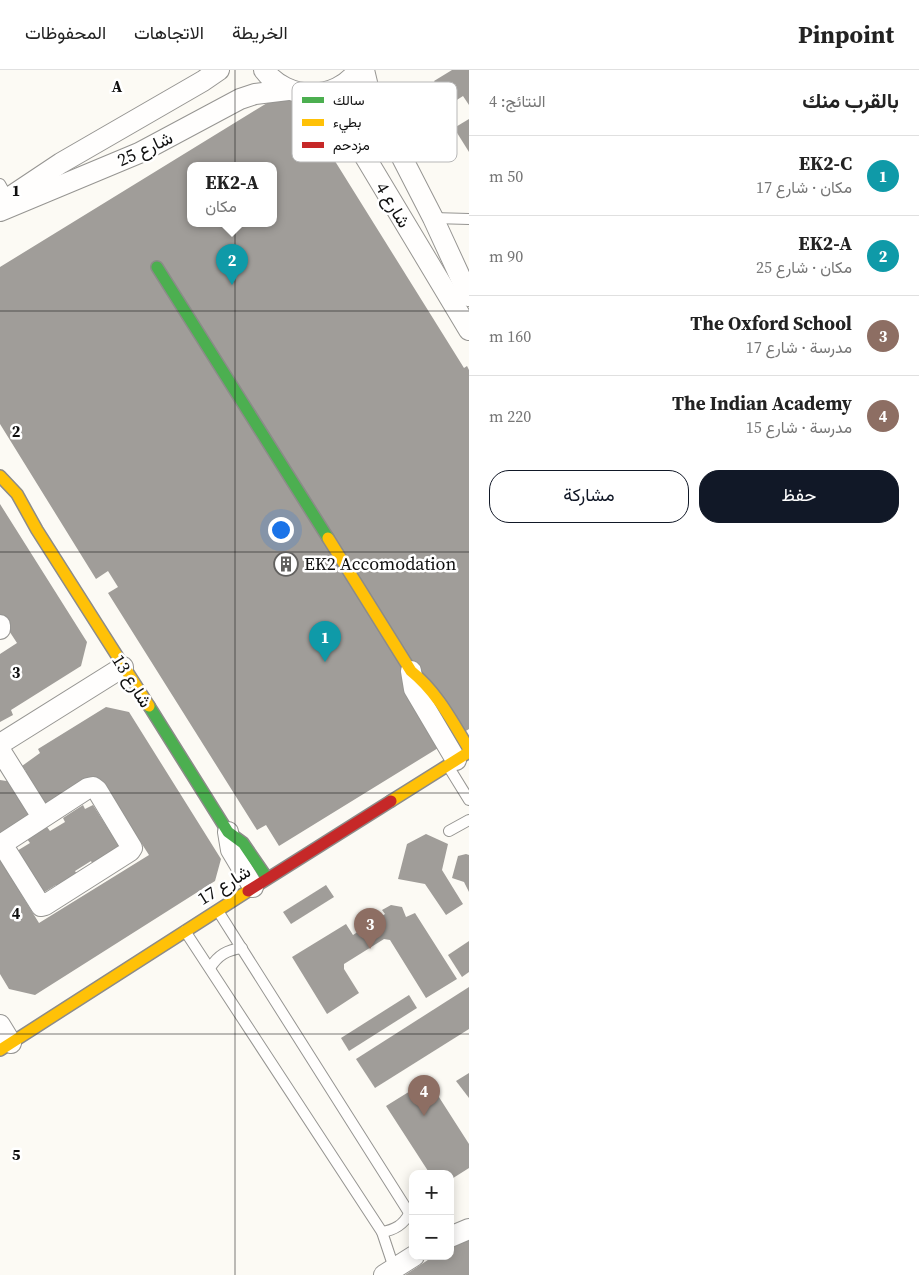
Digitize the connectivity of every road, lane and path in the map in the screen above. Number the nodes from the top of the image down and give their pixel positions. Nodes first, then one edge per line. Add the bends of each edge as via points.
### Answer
1 (219, 70) edge
2 (264, 70) edge
3 (358, 70) edge
4 (346, 82) edge
5 (292, 90) edge
6 (292, 92) edge
7 (367, 162) edge
8 (405, 162) edge
9 (2, 199) edge
10 (433, 218) junction
11 (469, 219) edge
12 (157, 267) dead end
13 (469, 296) edge
14 (469, 330) edge
15 (0, 476) edge
16 (0, 494) edge
17 (37, 530) junction
18 (0, 625) edge
19 (0, 630) edge
20 (123, 667) junction
21 (411, 671) joint
22 (0, 744) edge
23 (0, 750) edge
24 (460, 756) edge
25 (469, 800) edge
26 (42, 817) junction
27 (469, 820) edge
28 (449, 831) dead end
29 (228, 832) joint
30 (260, 883) junction
31 (218, 910) junction
32 (184, 930) junction
33 (242, 948) junction
34 (210, 968) junction
35 (0, 1025) edge
36 (6, 1047) edge
37 (410, 1215) edge
38 (409, 1218) edge
39 (469, 1229) edge
40 (382, 1232) junction
41 (454, 1235) edge
42 (409, 1259) edge
43 (389, 1272) edge

1 - 9 street, شارع 25
2 - 5 street, شارع 4 via 275,82
3 - 4 street, شارع 25
6 - 9 street, شارع 25 via 255,94 240,99 139,153
7 - 14 street, شارع 4
8 - 10 street, شارع 4
10 - 11 lane
10 - 13 street, شارع 4
12 - 21 street
15 - 17 street, شارع 13 via 16,492
16 - 17 street, شارع 13
17 - 20 street, شارع 13
18 - 19 street
20 - 22 street
20 - 29 street, شارع 13
21 - 24 street via 414,689
23 - 26 street
24 - 25 lane
24 - 30 street, شارع 17
26 - 26 street via 93,787 132,848 40,906 2,844
27 - 28 lane
29 - 30 street, شارع 13 via 231,850
30 - 31 street, شارع 17
31 - 32 street, شارع 17
31 - 33 lane
32 - 34 lane
32 - 36 street, شارع 17
33 - 34 lane via 223,953
33 - 37 lane
34 - 40 lane
35 - 36 street
38 - 40 lane via 398,1227
39 - 41 street
40 - 43 lane
42 - 43 street

